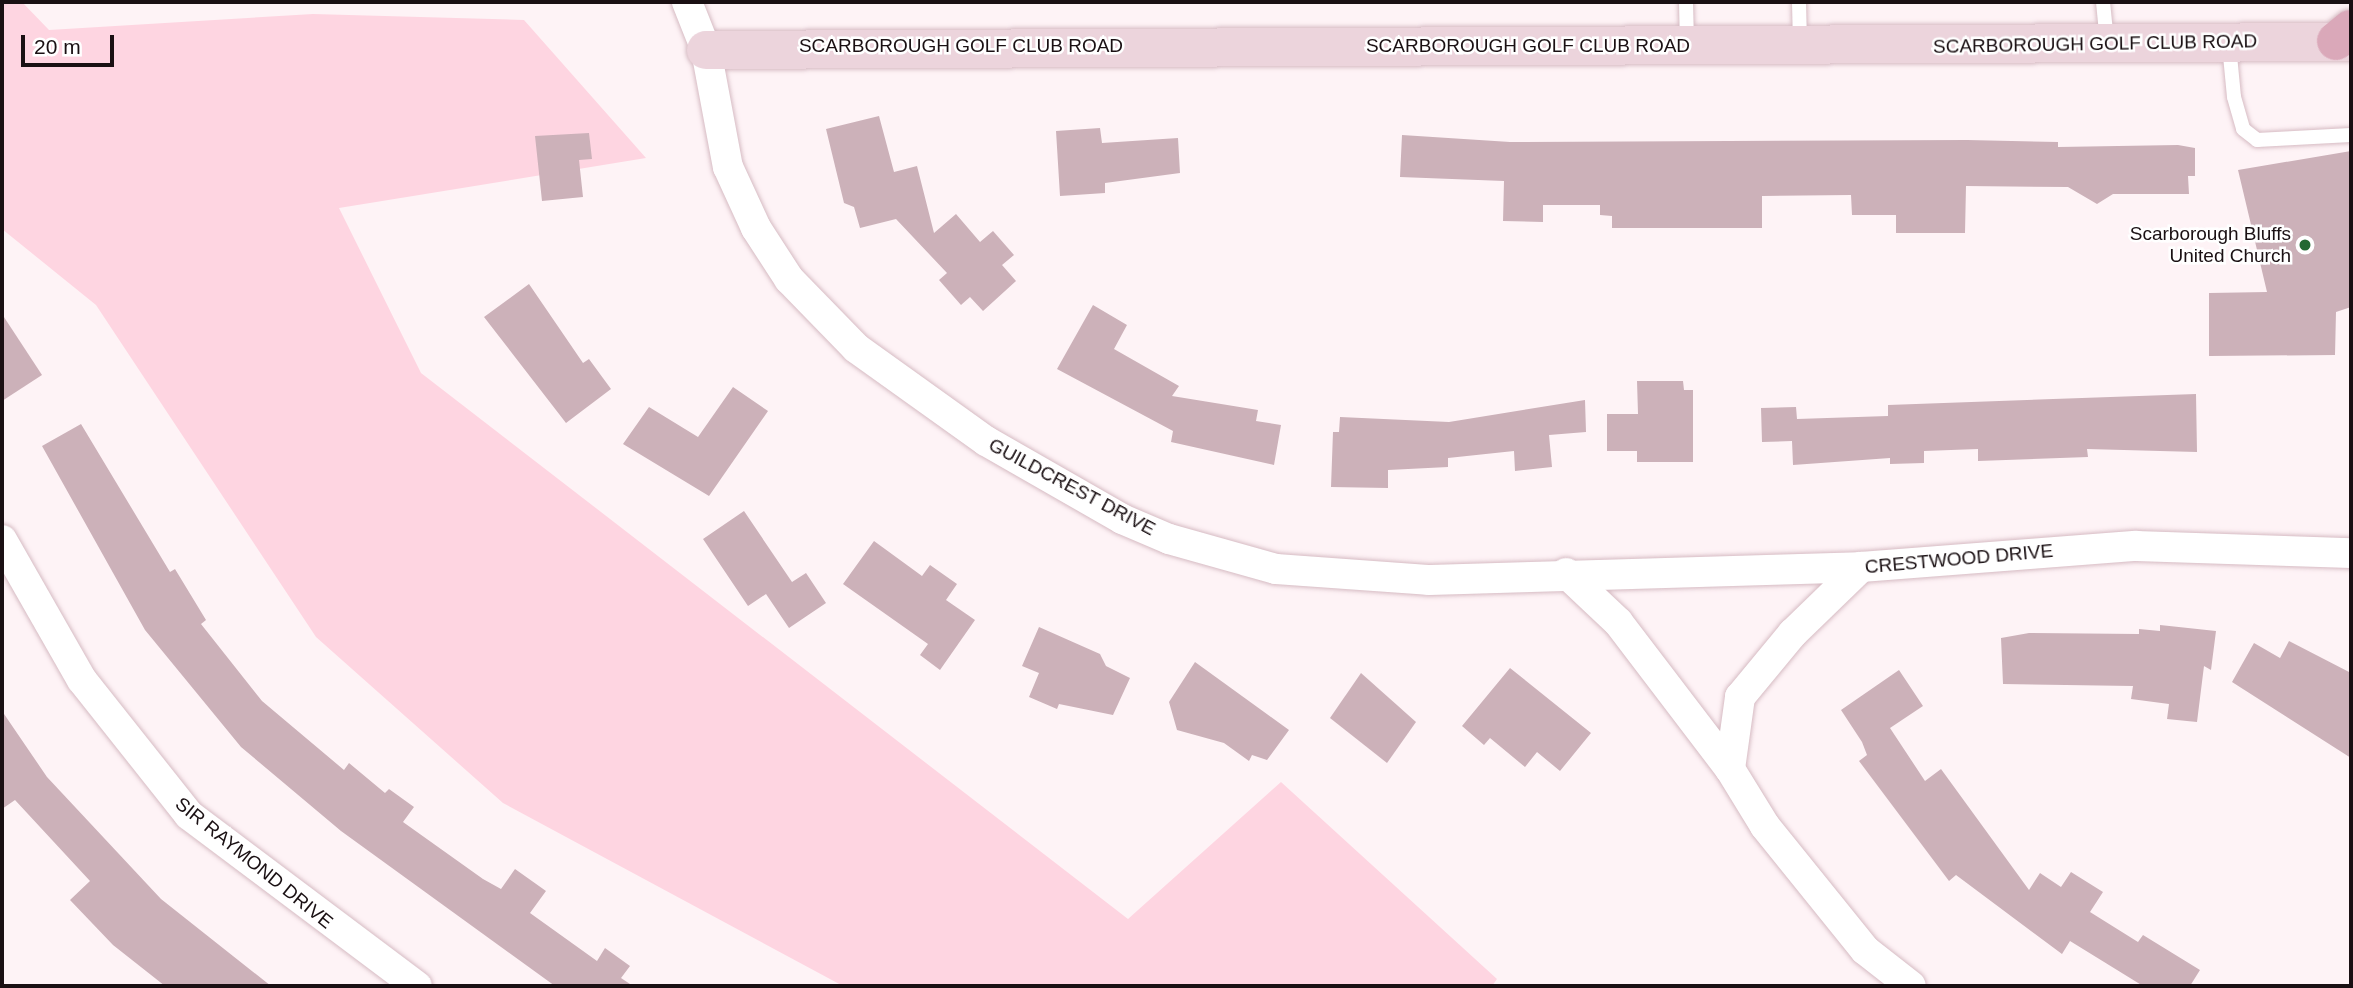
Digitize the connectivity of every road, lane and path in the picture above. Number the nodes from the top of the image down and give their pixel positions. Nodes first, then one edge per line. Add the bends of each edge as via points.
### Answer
1 (687, 2) edge
2 (1686, 2) edge
3 (1800, 2) edge
4 (2103, 2) edge
5 (2346, 37) edge
6 (2229, 43) junction
7 (1687, 45) junction
8 (1800, 46) junction
9 (2107, 46) junction
10 (706, 50) junction
11 (2351, 135) edge
12 (2, 540) edge
13 (2351, 553) edge
14 (1861, 567) junction
15 (1566, 573) junction
16 (1730, 769) junction
17 (417, 986) edge
18 (1911, 986) edge

1 - 10 street, GUILDCREST DRIVE
2 - 7 lane
3 - 8 lane
4 - 9 lane
5 - 6 street, SCARBOROUGH GOLF CLUB ROAD
6 - 9 street, SCARBOROUGH GOLF CLUB ROAD
6 - 11 lane via 2234,97 2243,129 2257,140
7 - 8 street, SCARBOROUGH GOLF CLUB ROAD
7 - 10 street, SCARBOROUGH GOLF CLUB ROAD
8 - 9 street, SCARBOROUGH GOLF CLUB ROAD
10 - 15 street, GUILDCREST DRIVE via 728,167 756,228 789,279 856,348 986,441 1122,519 1180,543 1276,569 1428,580
12 - 17 street, SIR RAYMOND DRIVE via 82,680 182,807 283,890
13 - 14 street, CRESTWOOD DRIVE via 2136,546
14 - 15 street, CRESTWOOD DRIVE
14 - 16 street via 1793,633 1740,697
15 - 16 street via 1618,622
16 - 18 street via 1765,825 1864,950

